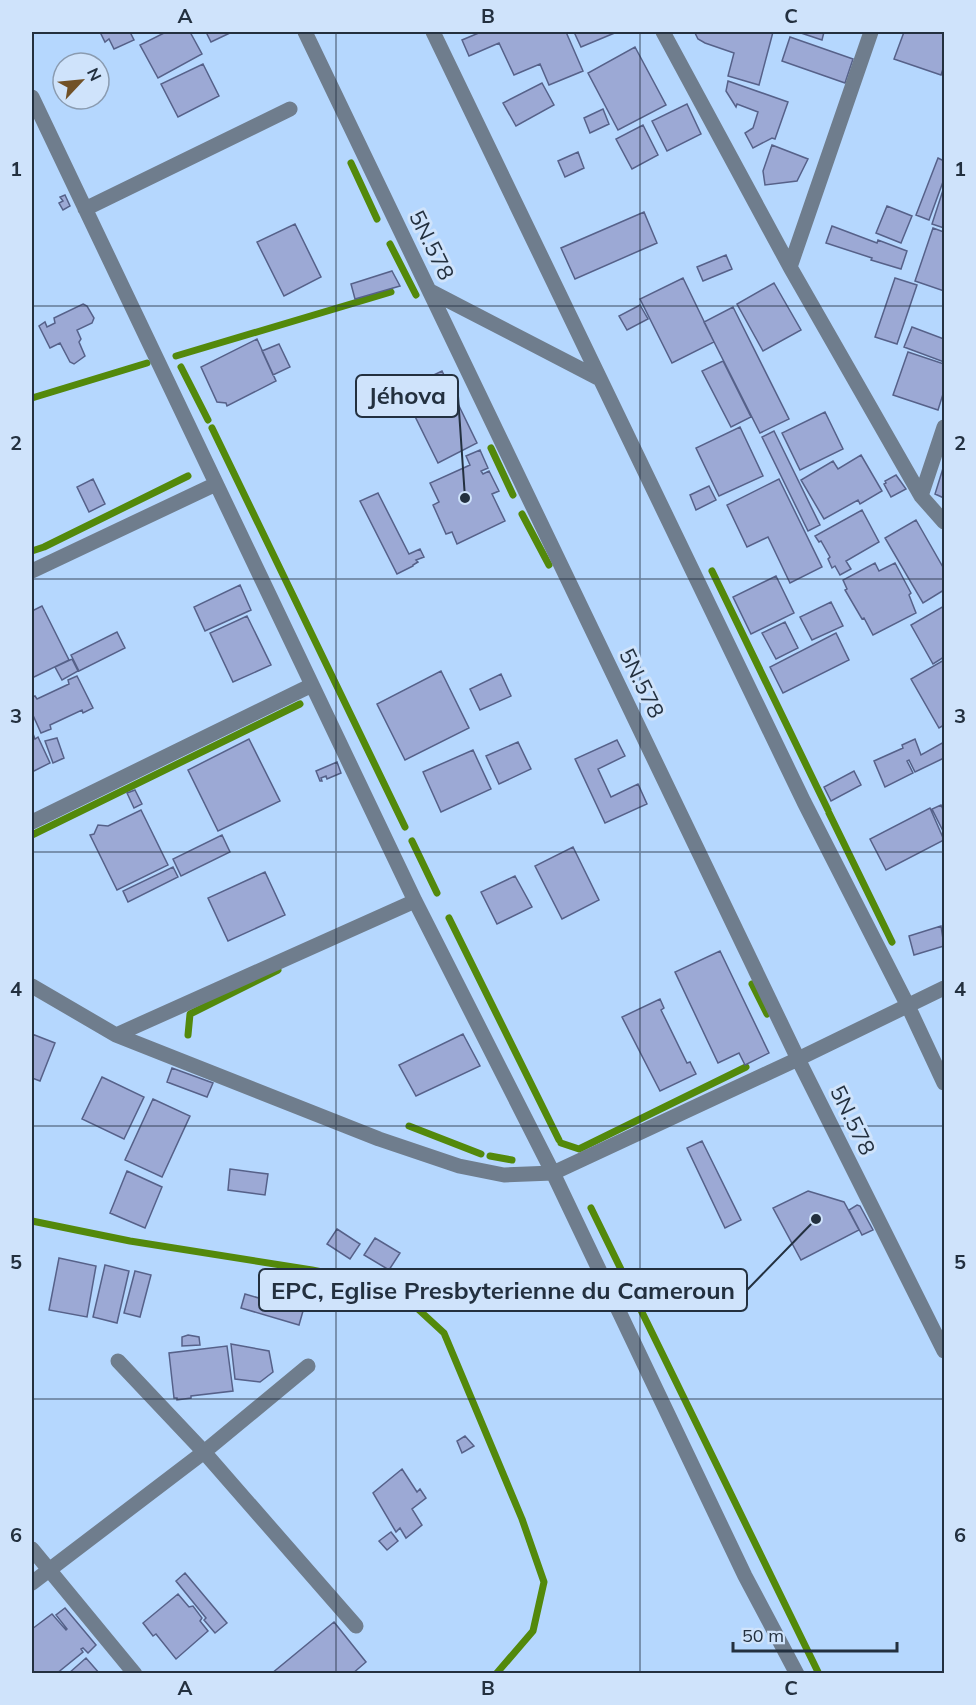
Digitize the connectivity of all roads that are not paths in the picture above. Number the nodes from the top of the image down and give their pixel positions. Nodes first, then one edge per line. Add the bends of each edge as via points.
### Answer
1 (305, 32) edge
2 (433, 32) edge
3 (663, 32) edge
4 (871, 32) edge
5 (32, 97) edge
6 (290, 109) dead end
7 (85, 209) junction
8 (790, 267) junction
9 (430, 291) junction
10 (600, 379) junction
11 (945, 427) edge
12 (216, 484) junction
13 (921, 496) junction
14 (945, 522) edge
15 (32, 571) edge
16 (312, 685) junction
17 (32, 822) edge
18 (415, 901) junction
19 (32, 986) edge
20 (945, 988) edge
21 (908, 1006) junction
22 (117, 1035) junction
23 (798, 1059) junction
24 (945, 1083) edge
25 (553, 1173) junction
26 (945, 1351) edge
27 (118, 1361) dead end
28 (308, 1366) dead end
29 (204, 1452) junction
30 (32, 1549) edge
31 (48, 1569) junction
32 (32, 1583) edge
33 (356, 1626) dead end
34 (135, 1674) edge
35 (797, 1674) edge

1 - 9 street, 5N.578
2 - 10 street
3 - 8 street
4 - 8 street
5 - 7 street
6 - 7 street
7 - 12 street
8 - 13 street
9 - 10 street
9 - 23 street, 5N.578
10 - 21 street via 804,802
11 - 13 street
12 - 15 street
12 - 16 street
13 - 14 street
16 - 17 street
16 - 18 street
18 - 22 street
18 - 25 street
19 - 22 street
20 - 21 street
21 - 23 street
21 - 24 street
22 - 25 street via 379,1139 459,1166 504,1175
23 - 25 street
23 - 26 street, 5N.578
25 - 35 street via 744,1576
27 - 29 street
28 - 29 street
29 - 31 street
29 - 33 street
30 - 31 street
31 - 32 street
31 - 34 street

